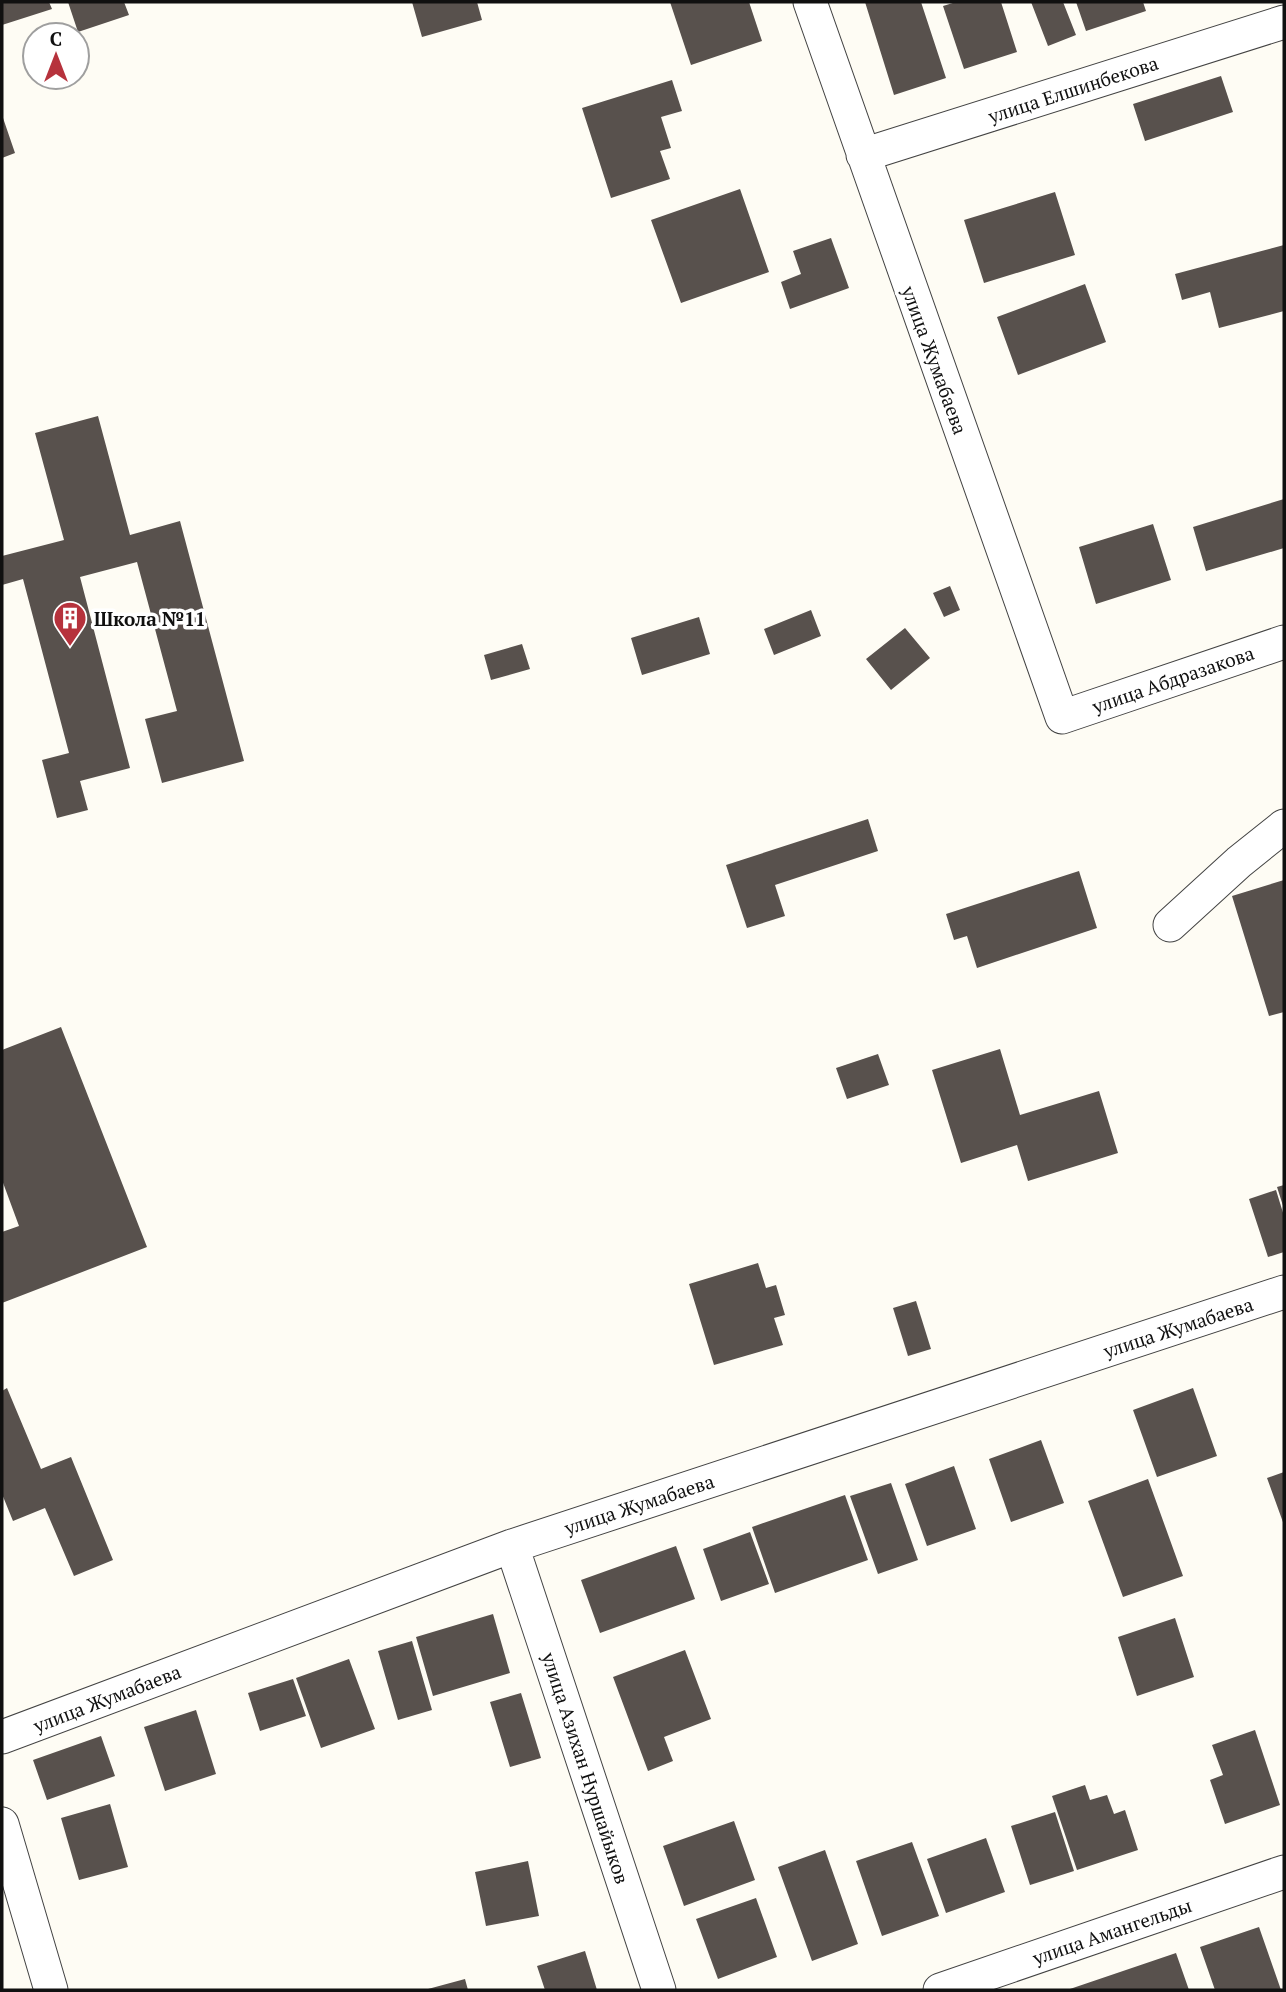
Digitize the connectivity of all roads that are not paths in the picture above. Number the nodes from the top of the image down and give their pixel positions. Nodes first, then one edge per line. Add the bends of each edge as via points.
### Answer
1 (810, 2) edge
2 (1284, 22) edge
3 (863, 155) junction
4 (1284, 642) edge
5 (1062, 717) joint
6 (1284, 825) edge
7 (1170, 925) dead end
8 (1284, 1292) edge
9 (512, 1546) junction
10 (2, 1737) edge
11 (2, 1824) edge
12 (1284, 1872) edge
13 (51, 1990) edge
14 (659, 1990) edge
15 (940, 1990) edge

1 - 3 street, улица Жумабаева
2 - 3 street, улица Елшинбекова
3 - 5 street, улица Жумабаева
4 - 5 street, улица Абдразакова
6 - 7 street
8 - 9 street, улица Жумабаева
9 - 10 street, улица Жумабаева
9 - 14 street, улица Азихан Нуршайыков
11 - 13 street
12 - 15 street, улица Амангельды

